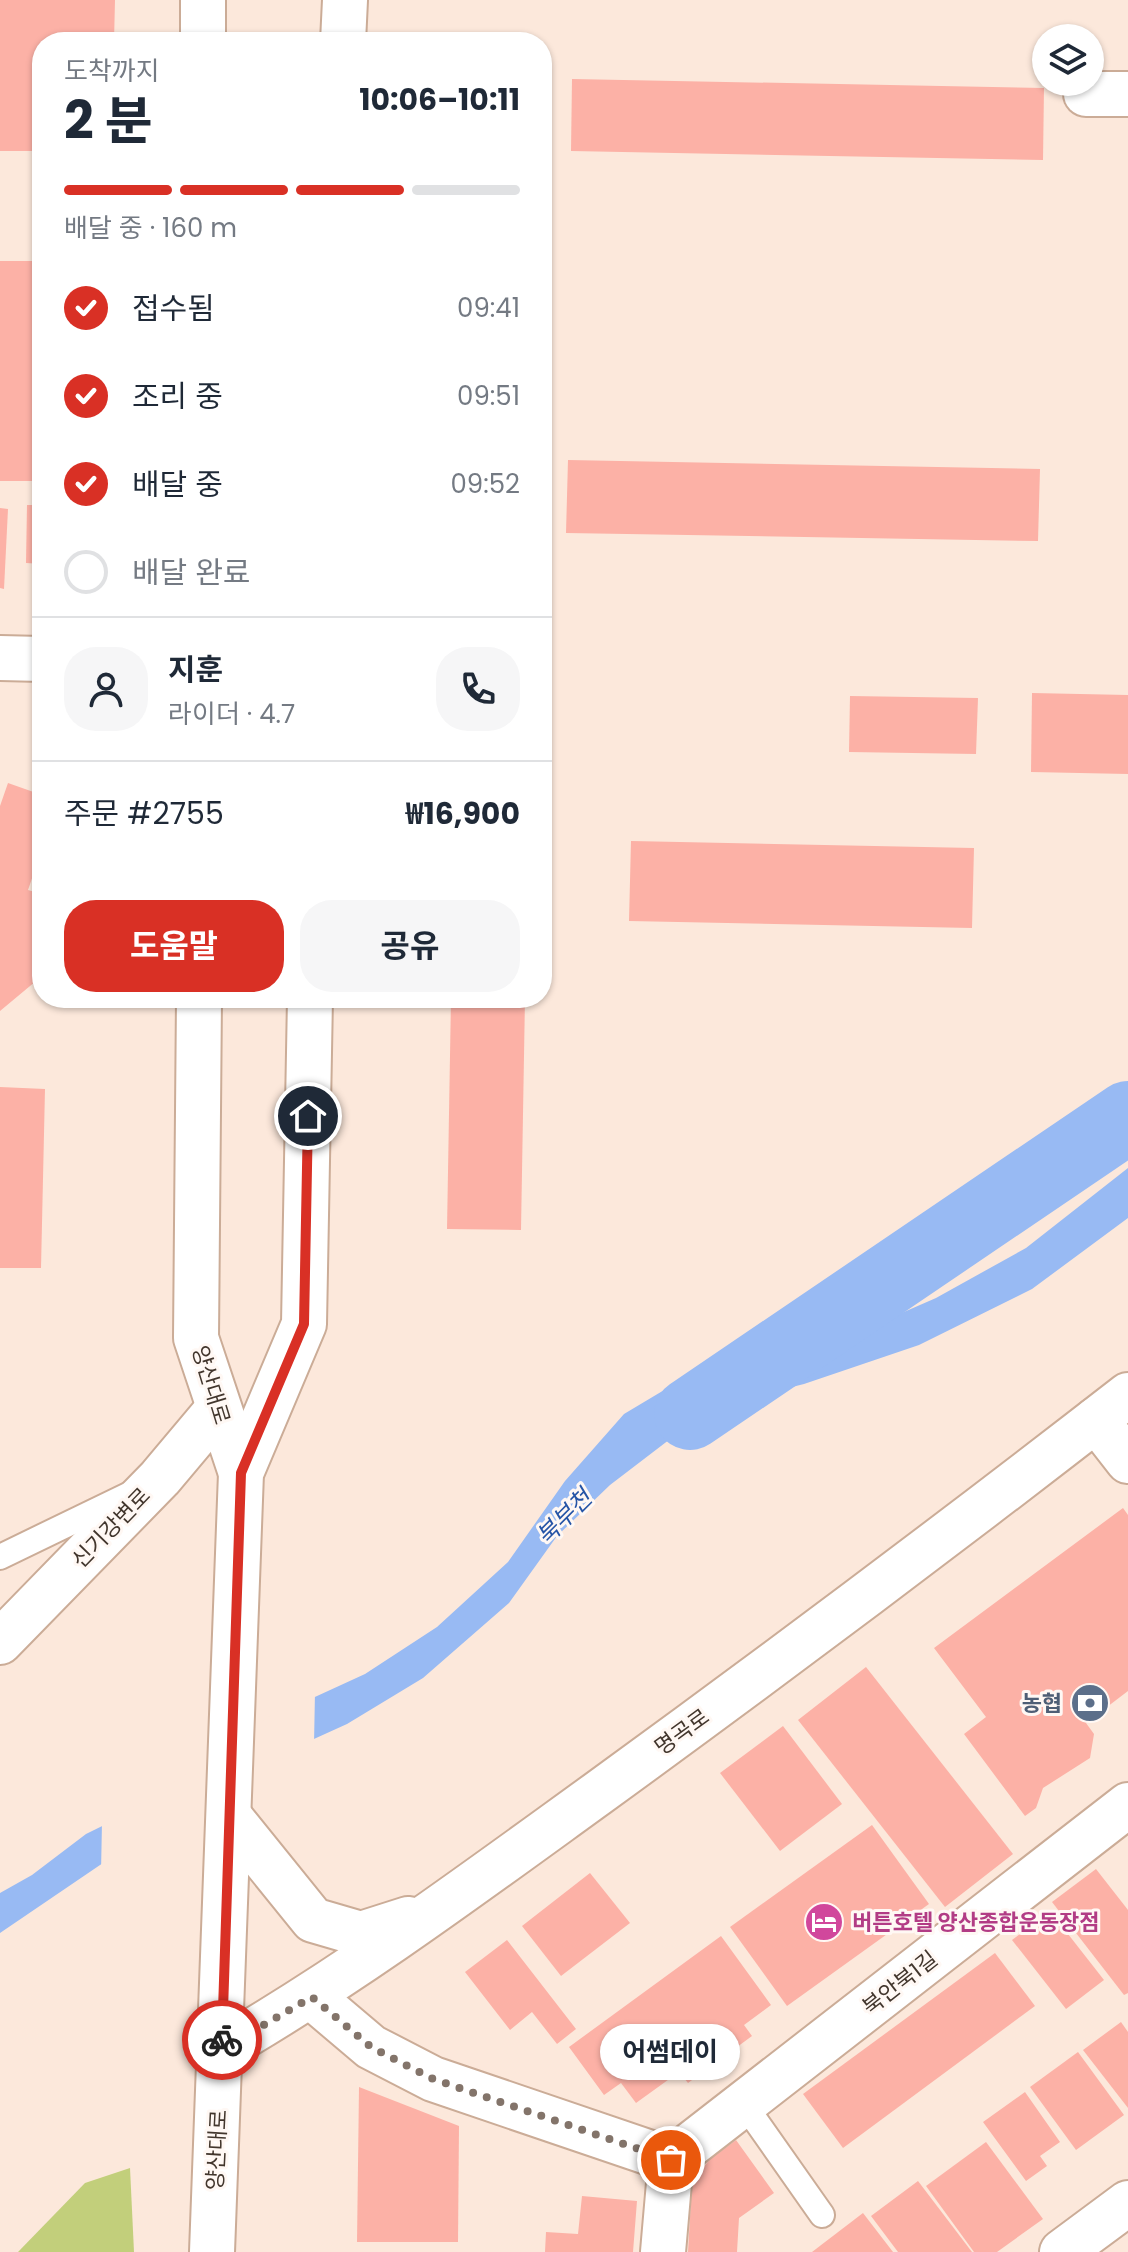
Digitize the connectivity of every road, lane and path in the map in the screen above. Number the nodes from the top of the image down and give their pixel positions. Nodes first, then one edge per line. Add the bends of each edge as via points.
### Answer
1 (203, 0) edge
2 (345, 0) edge
3 (203, 32) edge
4 (343, 32) edge
5 (0, 658) edge
6 (32, 659) edge
7 (199, 1008) edge
8 (310, 1008) edge
9 (1112, 1407) edge
10 (218, 1409) junction
11 (1128, 1461) edge
12 (241, 1473) junction
13 (154, 1483) junction
14 (0, 1557) edge
15 (0, 1642) edge
16 (1128, 1805) edge
17 (229, 1816) junction
18 (437, 1910) junction
19 (312, 1997) junction
20 (222, 2049) junction
21 (744, 2104) junction
22 (671, 2160) junction
23 (1128, 2203) edge
24 (822, 2215) dead end
25 (212, 2252) edge
26 (663, 2252) edge
27 (1062, 2252) edge

1 - 3 main road
2 - 4 main road
5 - 6 main road
7 - 10 main road, 양산대로 via 196,1338
8 - 12 main road, 양산대로 via 304,1324
9 - 11 main road
9 - 18 main road, 명곡로 via 756,1679
10 - 12 main road, 양산대로
10 - 13 main road, 신기강변로
12 - 17 main road, 양산대로
13 - 14 lane
13 - 15 main road, 신기강변로
16 - 21 main road, 북안북1길
17 - 18 main road via 313,1920 361,1934
17 - 20 main road, 양산대로
18 - 19 main road, 명곡로
19 - 20 main road, 명곡로
19 - 22 main road via 371,2047 433,2079
20 - 25 main road, 양산대로
21 - 22 main road, 북안북1길
21 - 24 lane
22 - 26 main road
23 - 27 main road

